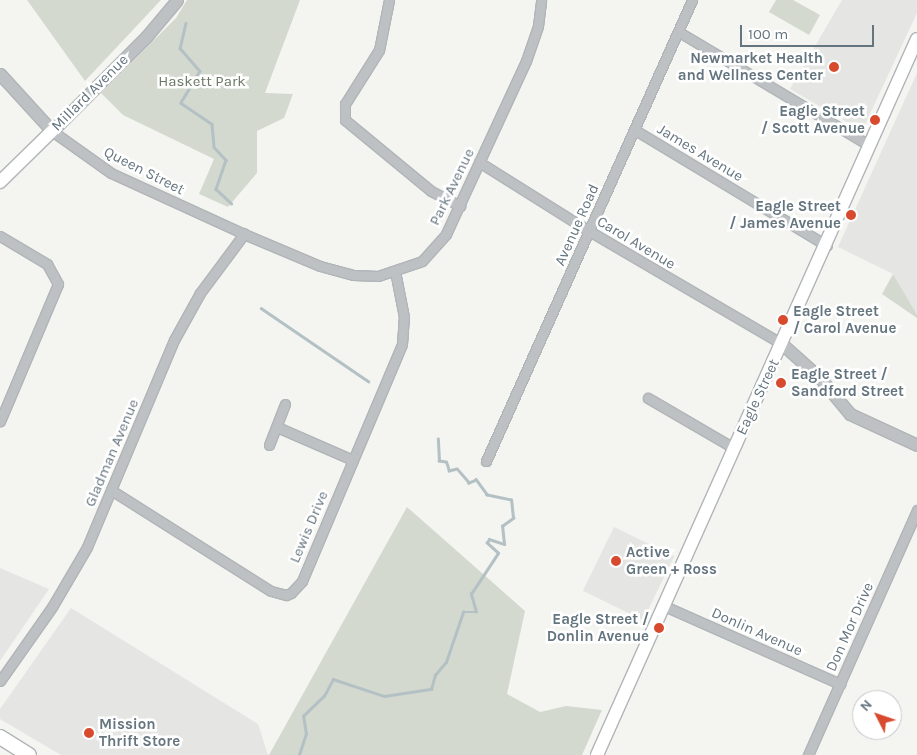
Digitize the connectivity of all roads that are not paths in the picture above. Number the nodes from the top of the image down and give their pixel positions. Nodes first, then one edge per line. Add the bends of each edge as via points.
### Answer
1 (178, 0) edge
2 (389, 0) edge
3 (541, 0) edge
4 (692, 0) edge
5 (679, 32) junction
6 (917, 39) edge
7 (0, 74) edge
8 (635, 130) junction
9 (52, 131) junction
10 (870, 146) junction
11 (479, 162) junction
12 (0, 182) edge
13 (460, 206) junction
14 (589, 231) junction
15 (244, 234) junction
16 (0, 236) edge
17 (827, 246) junction
18 (395, 271) junction
19 (782, 344) junction
20 (648, 398) dead end
21 (285, 404) dead end
22 (0, 421) edge
23 (277, 427) junction
24 (268, 445) dead end
25 (917, 445) edge
26 (734, 448) junction
27 (353, 460) junction
28 (486, 461) dead end
29 (111, 490) junction
30 (917, 510) edge
31 (662, 605) junction
32 (0, 681) edge
33 (840, 684) junction
34 (0, 737) edge
35 (29, 755) edge
36 (598, 755) edge
37 (808, 755) edge

1 - 9 street, Millard Avenue via 146,37
2 - 13 street via 379,50 346,104 345,120 431,191
3 - 11 street, Park Avenue via 538,26 526,61
4 - 5 street, Avenue Road
5 - 8 street, Avenue Road
5 - 10 street
6 - 10 main road, Eagle Street
7 - 9 street, Queen Street
8 - 14 street, Avenue Road
8 - 17 street, James Avenue
9 - 12 main road, Millard Avenue
9 - 15 street, Queen Street via 116,176
10 - 17 main road, Eagle Street
11 - 13 street, Park Avenue
11 - 14 street, Carol Avenue
13 - 18 street, Park Avenue via 446,234 431,252 422,261
14 - 19 street, Carol Avenue
14 - 28 street, Avenue Road
15 - 18 street, Park Avenue via 345,273 378,276
15 - 29 street, Gladman Avenue via 200,293 178,334
16 - 22 street via 47,264 58,284
17 - 19 main road, Eagle Street
18 - 27 street, Lewis Drive via 404,317 402,344
19 - 25 street via 820,378 850,414
19 - 26 main road, Eagle Street
20 - 26 street
21 - 23 street
23 - 24 street
23 - 27 street
26 - 31 main road, Eagle Street
27 - 29 street, Lewis Drive via 302,581 286,595 271,591
29 - 32 street, Gladman Avenue via 87,546 52,607
30 - 33 street, Don Mor Drive
31 - 33 street, Donlin Avenue
31 - 36 main road, Eagle Street
33 - 37 street, Don Mor Drive
34 - 35 main road

